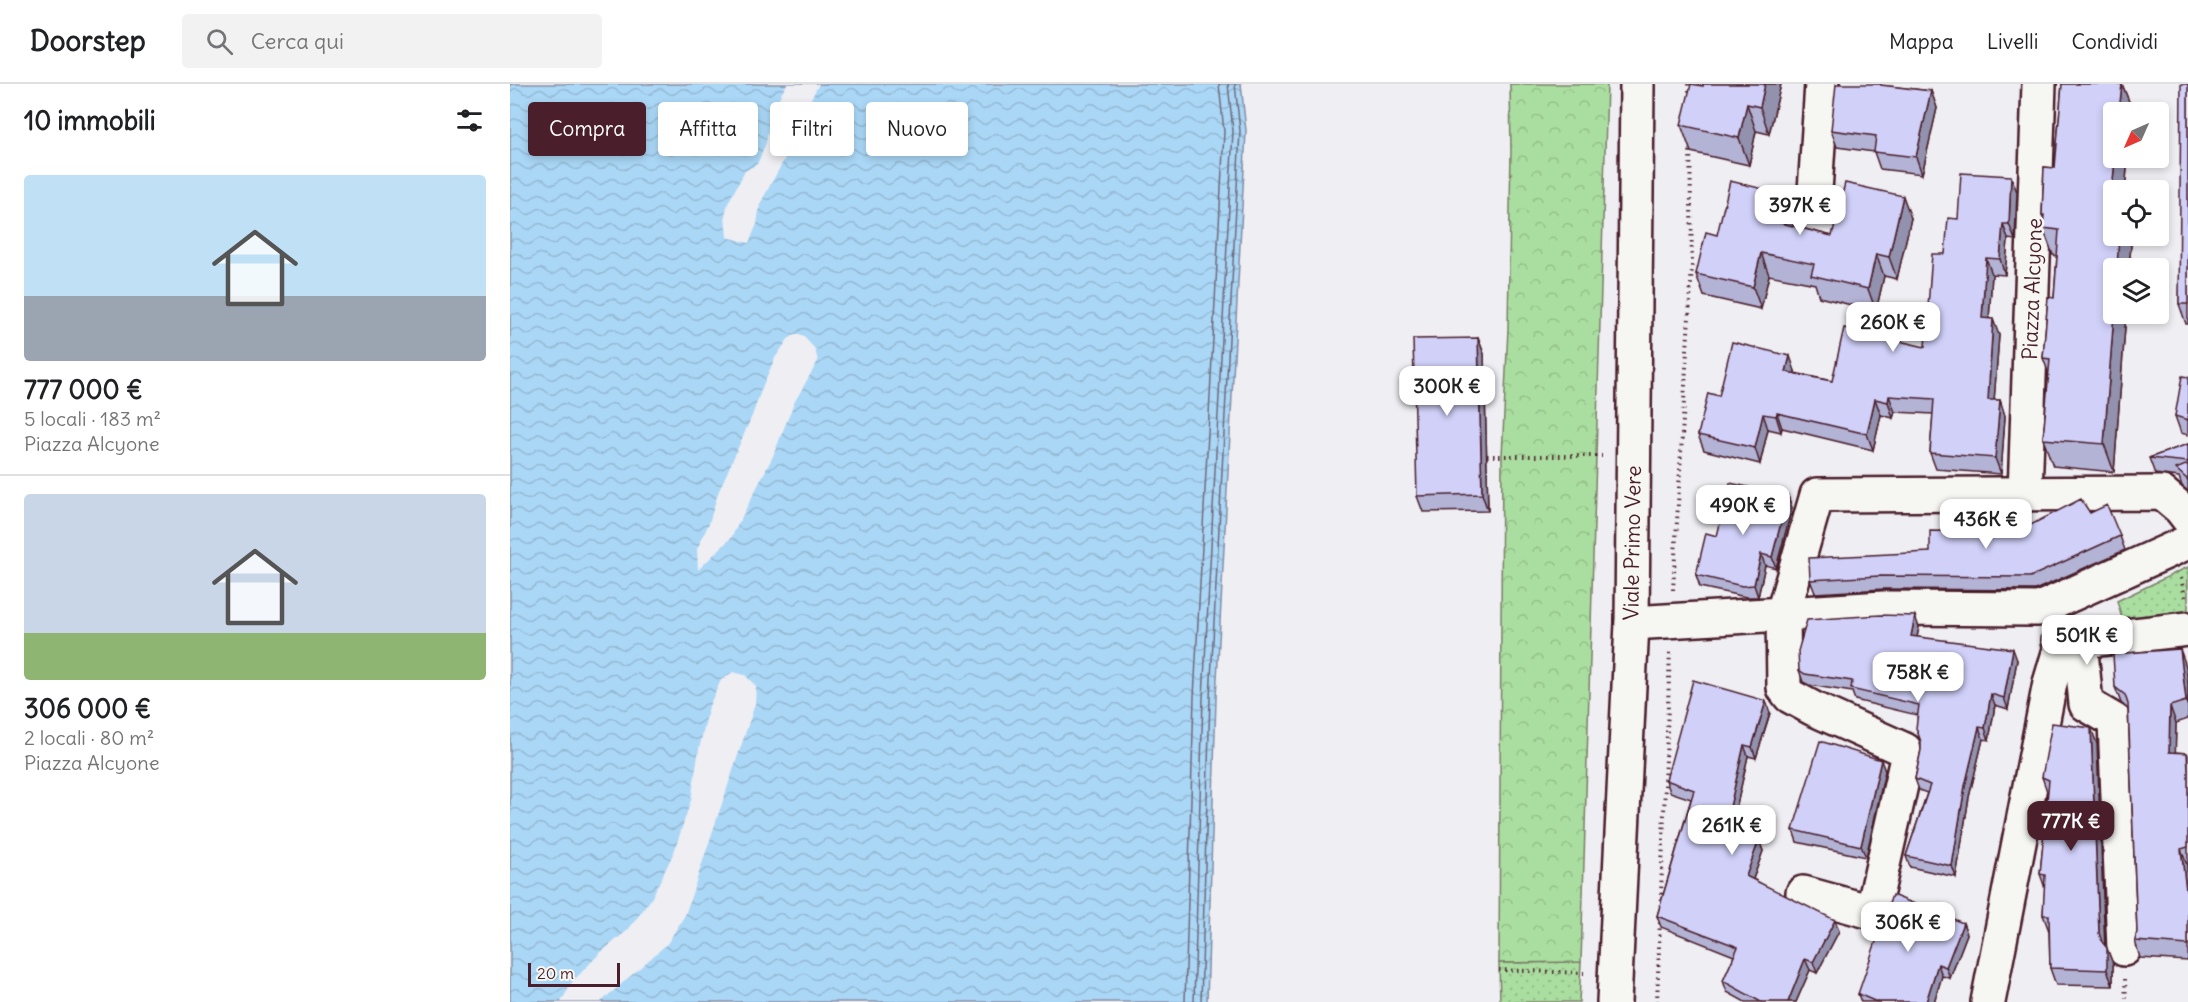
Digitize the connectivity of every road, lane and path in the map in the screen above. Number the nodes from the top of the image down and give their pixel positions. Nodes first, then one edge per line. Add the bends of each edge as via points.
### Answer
1 (1637, 84) edge
2 (1689, 84) edge
3 (1822, 84) edge
4 (2039, 84) edge
5 (1689, 107) edge
6 (1690, 141) edge
7 (1814, 206) dead end
8 (1487, 456) dead end
9 (1633, 457) junction
10 (2025, 494) junction
11 (2188, 518) edge
12 (2184, 557) edge
13 (1673, 592) dead end
14 (2039, 609) junction
15 (1783, 613) junction
16 (2187, 615) edge
17 (1632, 623) junction
18 (2071, 642) junction
19 (1670, 652) dead end
20 (1803, 893) dead end
21 (2124, 949) dead end
22 (1499, 970) dead end
23 (1581, 973) dead end
24 (1614, 1002) edge
25 (1657, 1002) edge
26 (1988, 1002) edge

1 - 9 street, Viale Primo Vere
2 - 5 path
3 - 7 street
4 - 10 street, Piazza Alcyone
6 - 13 path, Viale Primo Vere via 1692,265
8 - 9 path
9 - 17 street, Viale Primo Vere
10 - 11 street via 2162,494
10 - 15 street via 1817,495
12 - 14 street
12 - 16 path
14 - 15 street via 1884,608
14 - 18 street via 2043,630
15 - 17 street
15 - 20 street via 1786,693 1905,750 1907,758 1874,905 1868,911
16 - 18 street
17 - 24 street, Viale Primo Vere
18 - 21 street via 2086,704 2115,721
18 - 26 street via 2050,683
19 - 25 path
22 - 23 path

